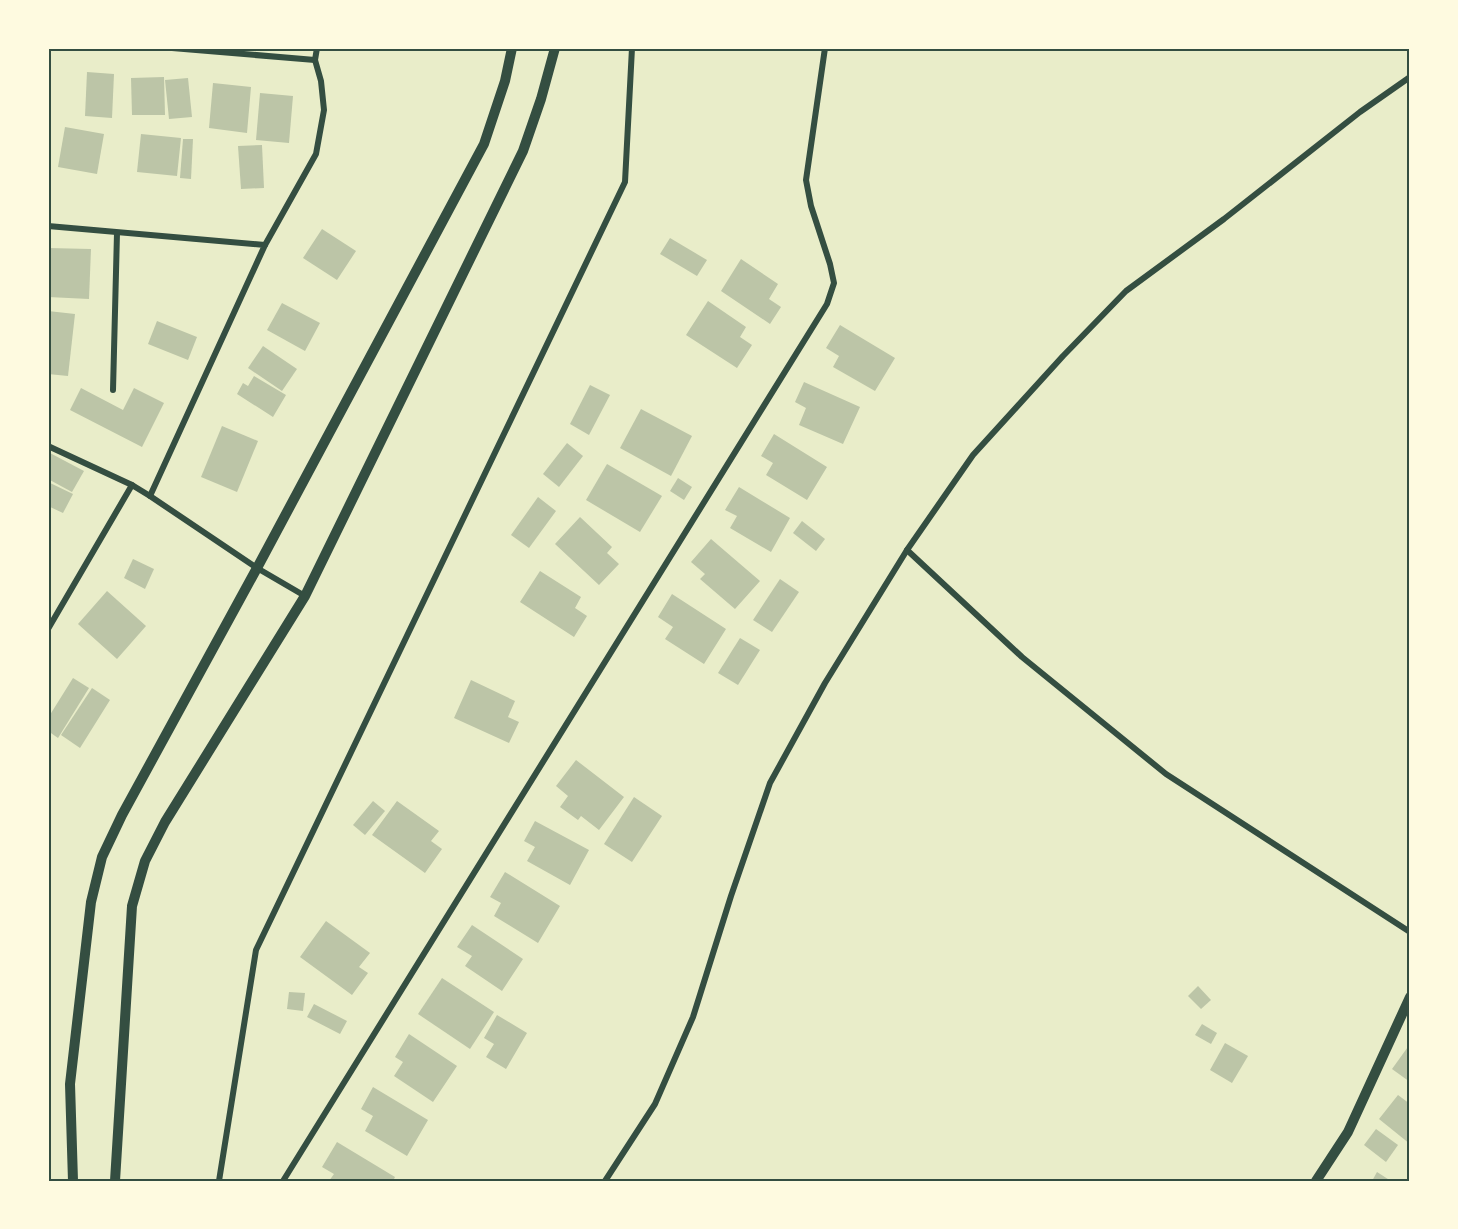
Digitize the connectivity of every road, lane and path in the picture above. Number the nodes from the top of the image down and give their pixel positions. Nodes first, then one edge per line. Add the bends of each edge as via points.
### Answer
1 (172, 48) edge
2 (316, 48) edge
3 (512, 48) edge
4 (555, 48) edge
5 (632, 48) edge
6 (825, 48) edge
7 (315, 60) junction
8 (1410, 77) edge
9 (48, 226) edge
10 (117, 233) junction
11 (265, 245) junction
12 (113, 390) dead end
13 (48, 446) edge
14 (132, 485) junction
15 (150, 496) junction
16 (907, 550) junction
17 (257, 568) junction
18 (305, 596) junction
19 (48, 629) edge
20 (1410, 932) edge
21 (1410, 997) edge
22 (74, 1181) edge
23 (115, 1181) edge
24 (219, 1181) edge
25 (283, 1181) edge
26 (605, 1181) edge
27 (1316, 1181) edge

1 - 7 street
2 - 7 street
3 - 17 street via 484,144
4 - 18 street via 523,151
5 - 24 street via 625,182 256,950
6 - 25 street via 806,180 834,283 827,303
7 - 11 street via 324,110 316,154
8 - 16 street via 1126,291 973,455
9 - 10 street
10 - 11 street
10 - 12 street
11 - 15 street
13 - 14 street
14 - 15 street
14 - 19 street
15 - 17 street
16 - 20 street via 1022,657 1166,774
16 - 26 street via 825,683 770,783 693,1017 655,1104
17 - 18 street
17 - 22 street via 102,857 91,902 70,1084
18 - 23 street via 165,822 145,861 132,906
21 - 27 street via 1348,1132

